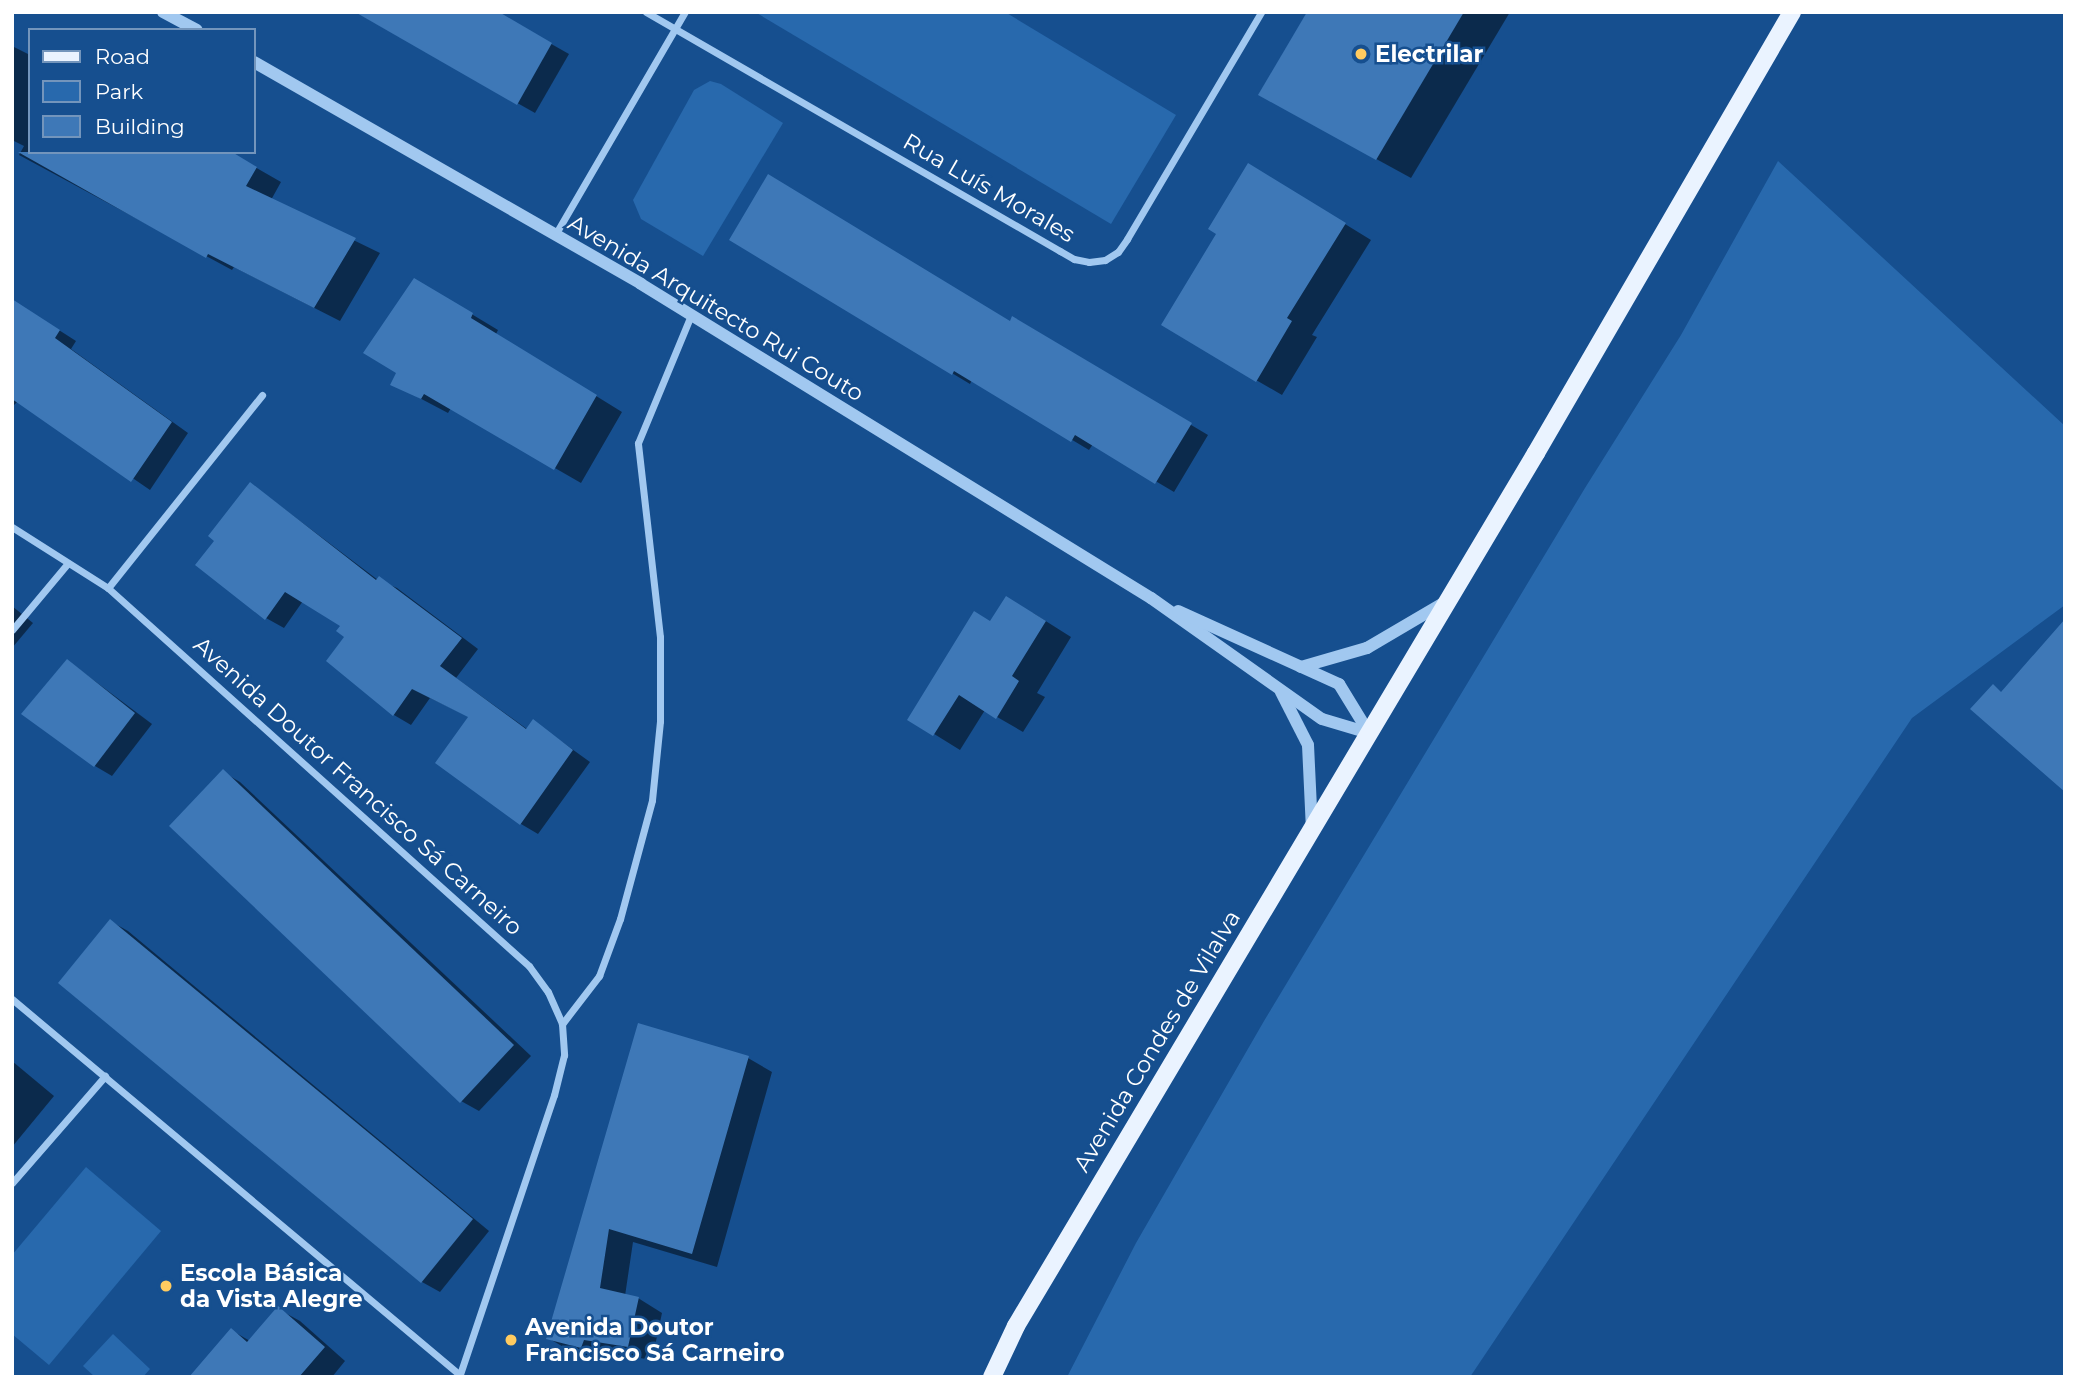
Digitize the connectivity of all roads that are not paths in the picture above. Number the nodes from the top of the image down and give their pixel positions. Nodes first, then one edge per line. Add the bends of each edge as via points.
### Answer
1 (163, 12) edge
2 (646, 12) edge
3 (685, 12) edge
4 (1261, 12) edge
5 (1792, 12) edge
6 (193, 28) edge
7 (675, 29) junction
8 (256, 63) edge
9 (555, 235) junction
10 (691, 315) junction
11 (262, 395) dead end
12 (12, 527) edge
13 (68, 563) junction
14 (108, 588) junction
15 (1151, 598) junction
16 (1448, 600) junction
17 (12, 630) edge
18 (1301, 667) junction
19 (1279, 689) junction
20 (1369, 733) junction
21 (1312, 829) junction
22 (12, 999) edge
23 (562, 1024) junction
24 (105, 1076) junction
25 (12, 1183) edge
26 (459, 1376) edge
27 (992, 1377) edge

1 - 6 street
2 - 7 street, Rua Luís Morales
3 - 7 street
4 - 7 street, Rua Luís Morales via 1127,239 1118,252 1090,262 1074,259
5 - 16 main road, Avenida Condes de Vilalva
7 - 9 street
8 - 9 street, Avenida Arquitecto Rui Couto
9 - 10 street, Avenida Arquitecto Rui Couto
10 - 15 street, Avenida Arquitecto Rui Couto
10 - 23 street via 638,443 660,637 660,721 652,800 620,919 599,976
11 - 14 street
12 - 13 street, Avenida Doutor Francisco Sá Carneiro
13 - 14 street, Avenida Doutor Francisco Sá Carneiro
13 - 17 street
14 - 23 street, Avenida Doutor Francisco Sá Carneiro via 529,966 548,992
15 - 18 street, Avenida Arquitecto Rui Couto
15 - 19 street, Avenida Arquitecto Rui Couto
16 - 18 street via 1367,648
16 - 20 main road, Avenida Condes de Vilalva
18 - 20 street, Avenida Arquitecto Rui Couto via 1339,684
19 - 20 street, Avenida Arquitecto Rui Couto via 1322,719
19 - 21 street, Avenida Arquitecto Rui Couto via 1308,745
20 - 21 main road, Avenida Condes de Vilalva
21 - 27 main road, Avenida Condes de Vilalva via 1016,1326
22 - 24 street
23 - 26 street, Avenida Doutor Francisco Sá Carneiro via 564,1055 554,1095
24 - 25 street
24 - 26 street

